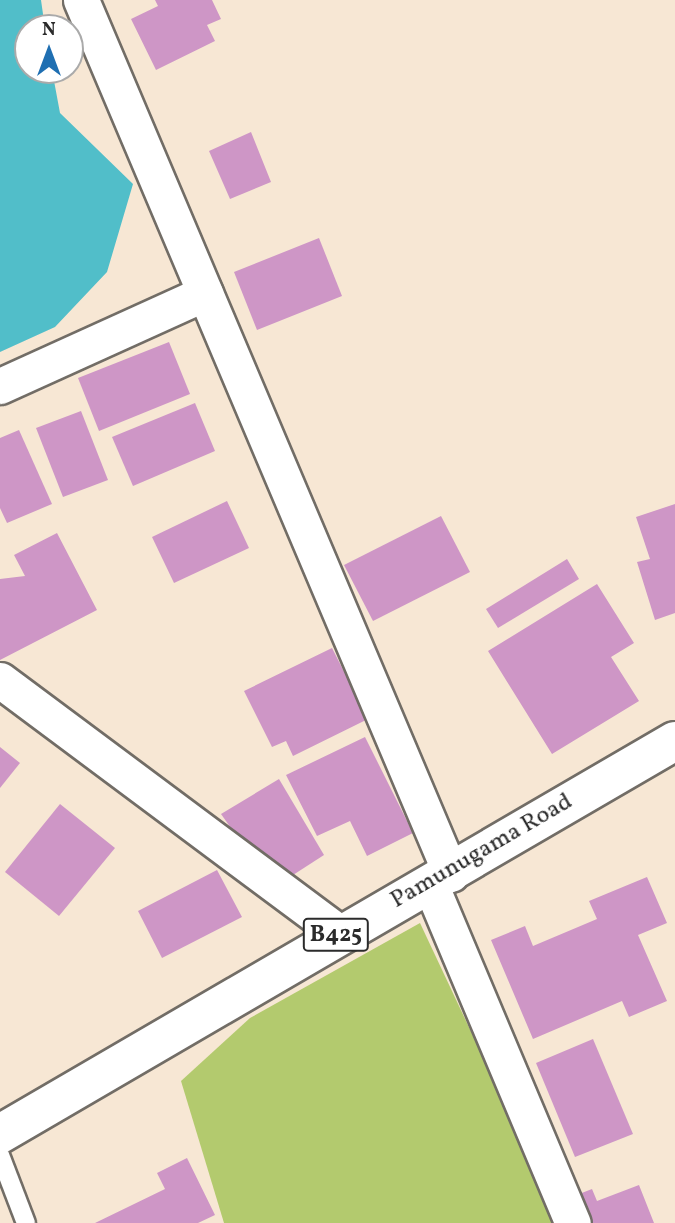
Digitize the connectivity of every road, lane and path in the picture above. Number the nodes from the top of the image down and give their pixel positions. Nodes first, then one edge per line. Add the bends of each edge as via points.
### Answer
1 (81, 0) edge
2 (205, 293) junction
3 (0, 386) edge
4 (0, 680) edge
5 (675, 741) edge
6 (441, 880) junction
7 (339, 933) junction
8 (0, 1134) edge
9 (0, 1155) edge
10 (26, 1223) edge
11 (573, 1223) edge

1 - 2 street
2 - 3 street
2 - 6 street
4 - 7 street
5 - 6 main road, Pamunugama Road / B425
6 - 7 main road, Pamunugama Road / B425
6 - 11 street
7 - 8 main road, Pamunugama Road / B425
9 - 10 lane

